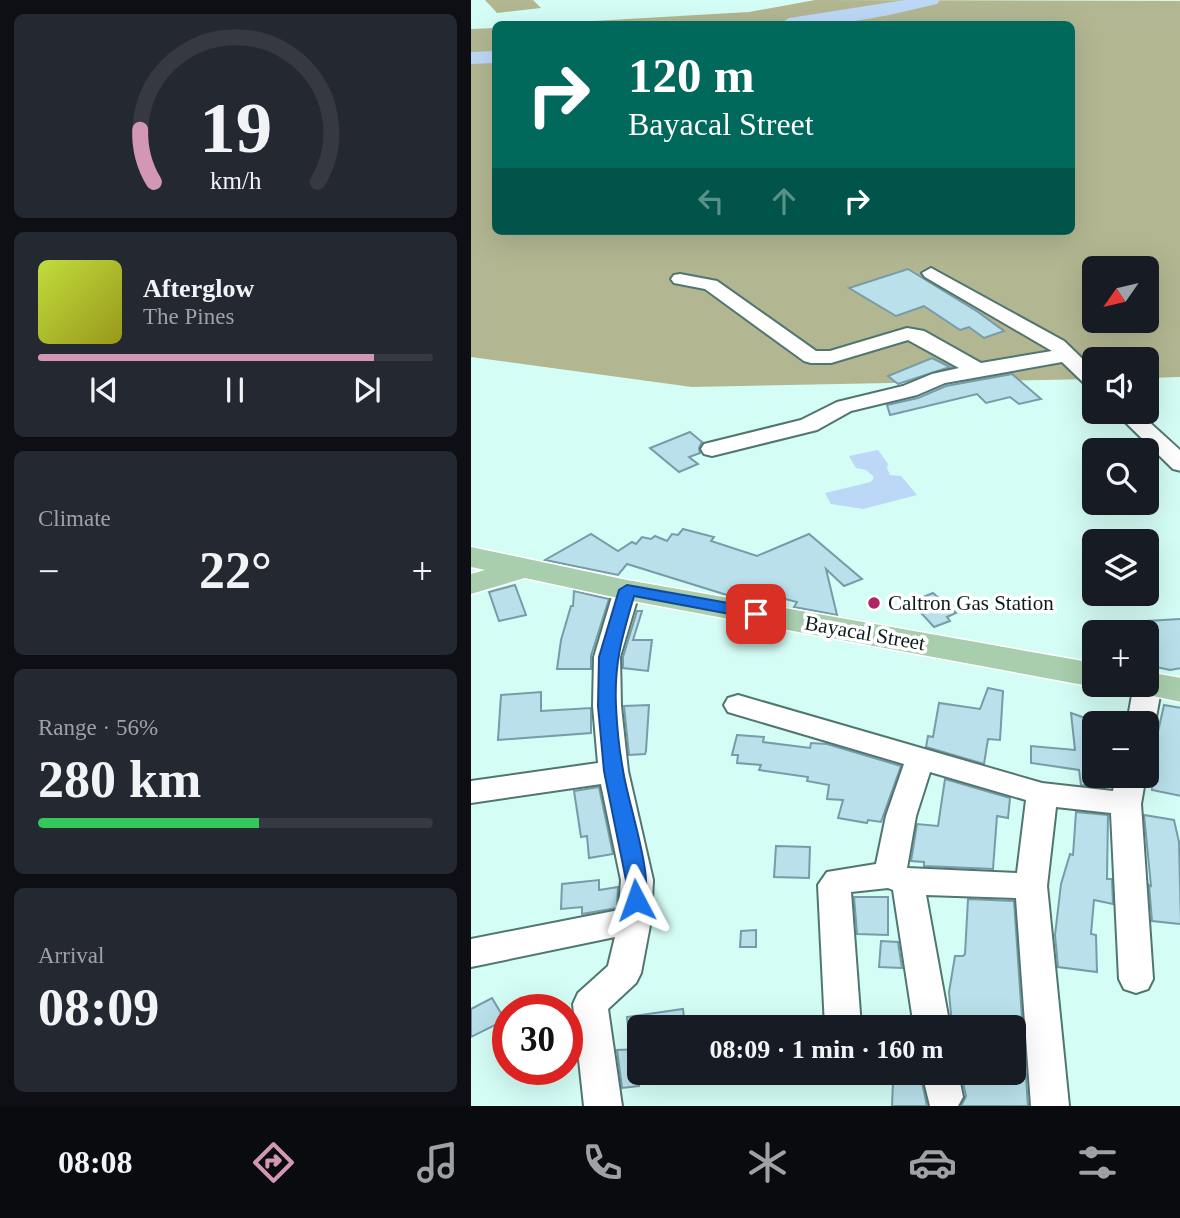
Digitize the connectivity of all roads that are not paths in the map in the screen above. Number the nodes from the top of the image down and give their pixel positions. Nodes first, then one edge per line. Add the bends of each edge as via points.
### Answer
1 (931, 273) dead end
2 (680, 279) dead end
3 (1067, 355) junction
4 (978, 370) junction
5 (1082, 370) edge
6 (1138, 424) edge
7 (712, 449) dead end
8 (1180, 464) edge
9 (471, 557) edge
10 (527, 568) junction
11 (471, 584) edge
12 (627, 590) junction
13 (1082, 673) edge
14 (738, 705) dead end
15 (920, 759) junction
16 (613, 771) junction
17 (1128, 790) edge
18 (471, 792) edge
19 (1042, 794) junction
20 (899, 878) junction
21 (1031, 886) junction
22 (634, 920) junction
23 (471, 953) edge
24 (1136, 979) dead end
25 (842, 1015) edge
26 (929, 1015) edge
27 (603, 1106) edge
28 (1050, 1106) edge

1 - 3 street via 1031,329
2 - 4 street via 711,285 811,357 831,357 907,334 917,335
3 - 4 street
3 - 5 street
4 - 7 street via 844,406 809,425
6 - 8 street
9 - 10 main road, Bayacal Street
10 - 11 main road
10 - 12 main road, Bayacal Street
12 - 13 main road, Bayacal Street
12 - 16 street via 607,657
14 - 15 street
15 - 19 street
15 - 20 street via 901,816
16 - 18 street
16 - 22 street via 637,880
17 - 19 street
17 - 24 street
19 - 21 street
20 - 21 street
20 - 25 street via 838,881 834,885
20 - 26 street
21 - 28 street
22 - 23 street
22 - 27 street via 624,973 590,1004

